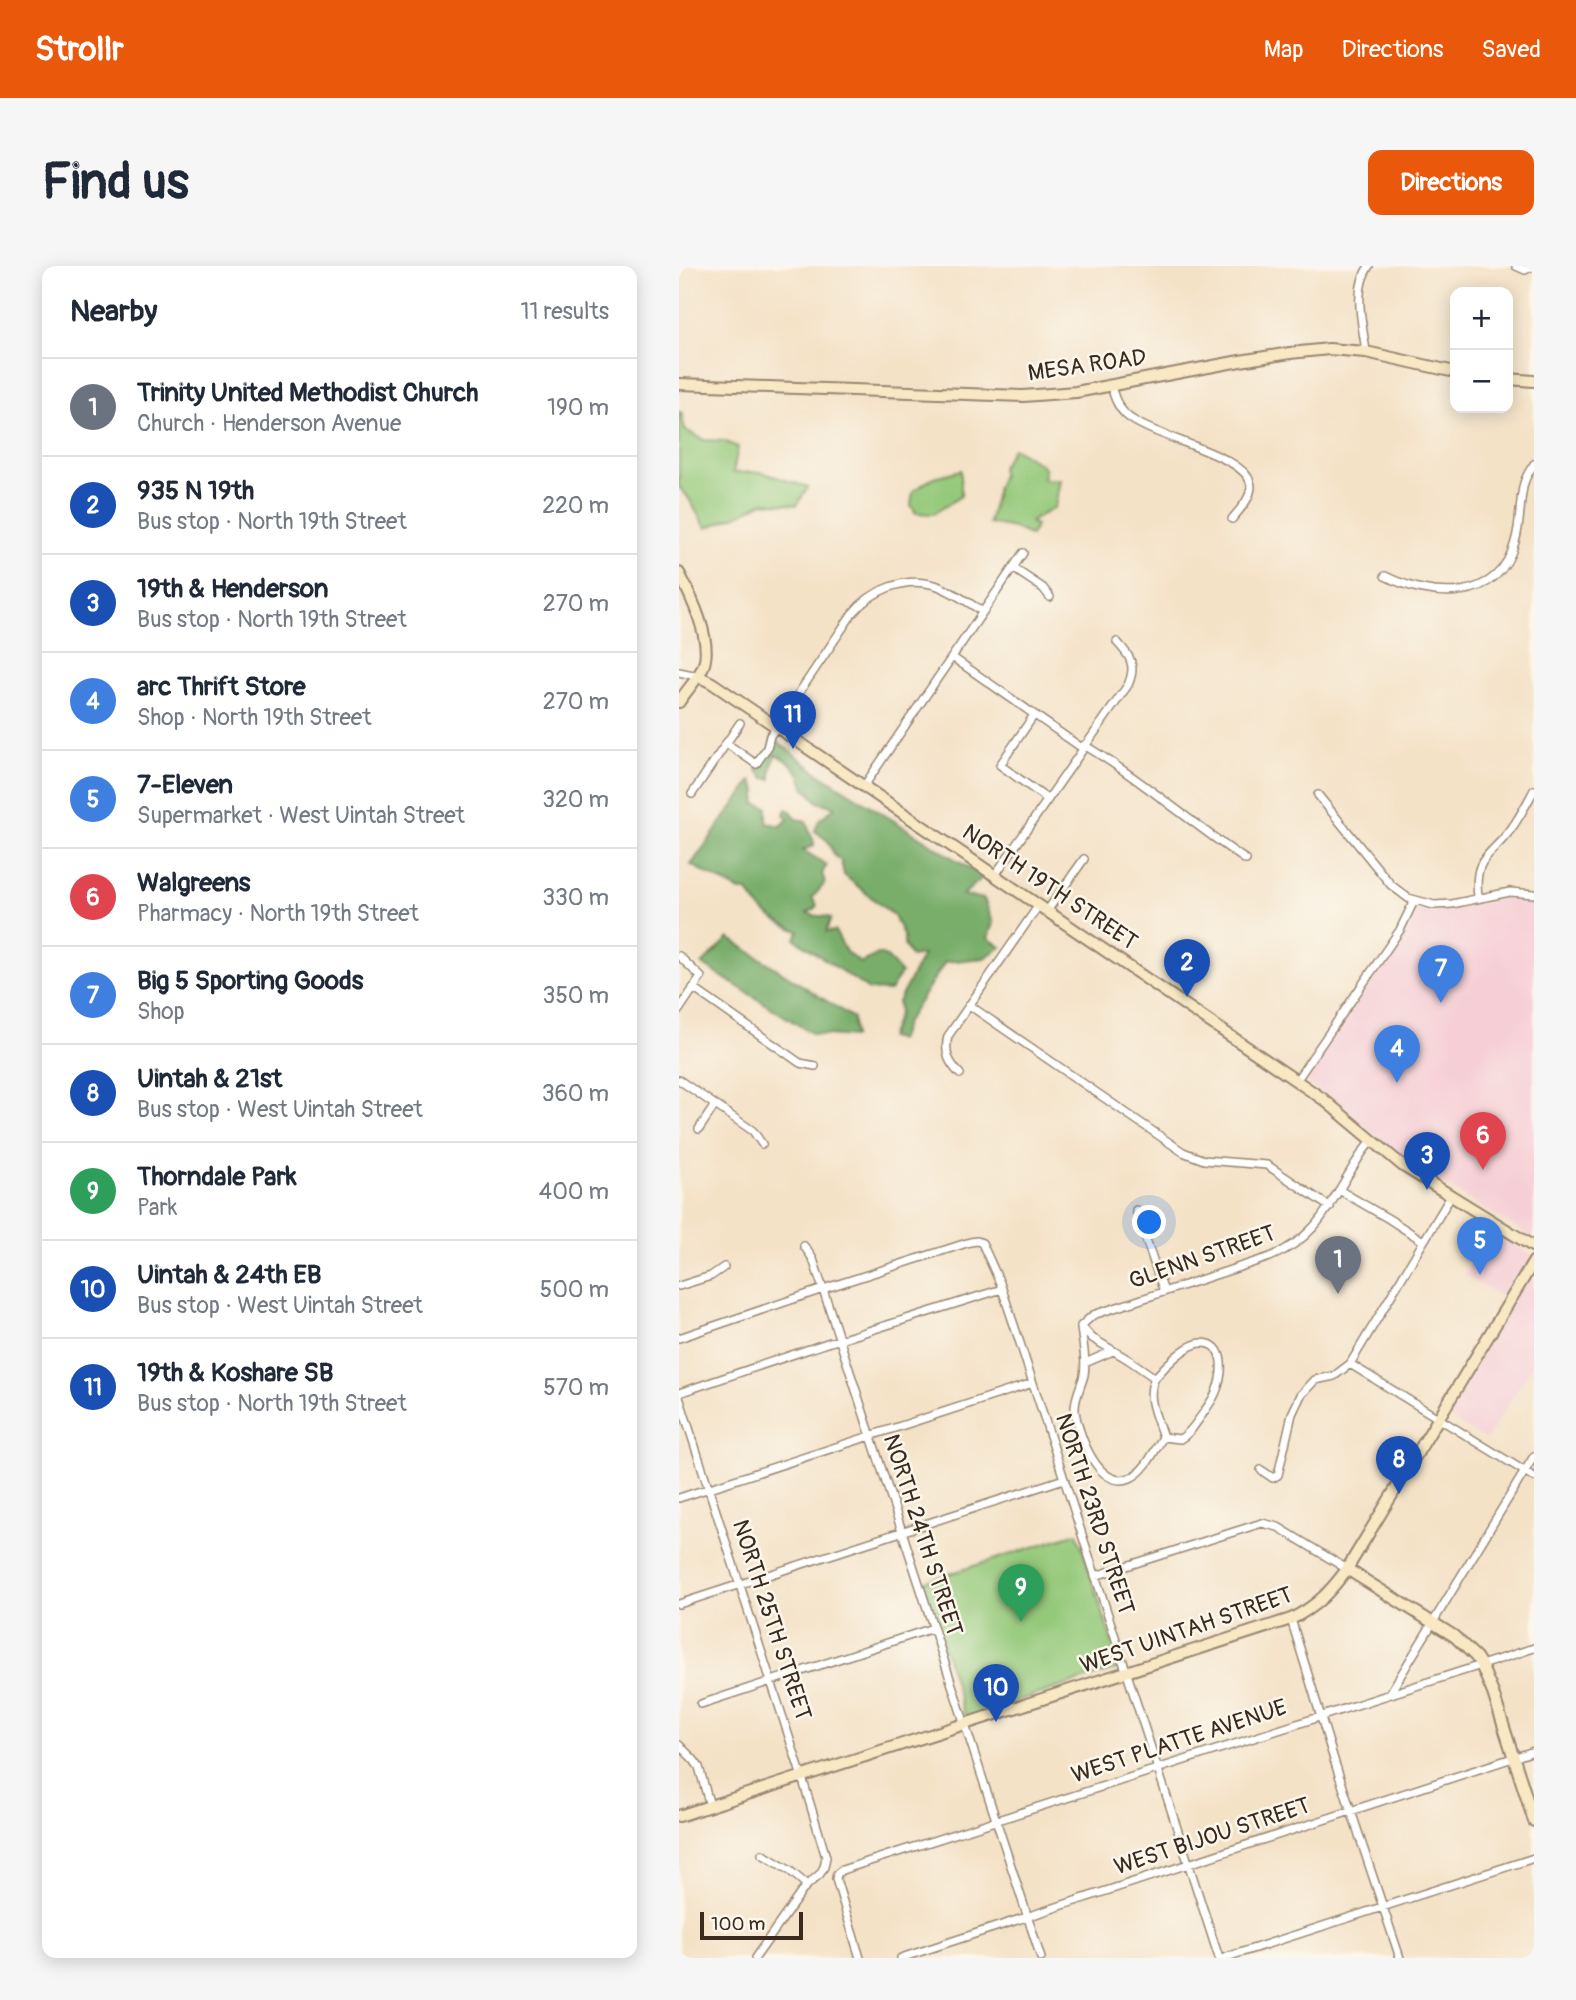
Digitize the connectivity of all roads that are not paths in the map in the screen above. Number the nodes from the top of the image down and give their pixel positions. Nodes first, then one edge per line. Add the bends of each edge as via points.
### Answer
1 (1369, 266) edge
2 (1517, 266) edge
3 (1533, 266) edge
4 (1366, 352) junction
5 (1450, 371) edge
6 (1513, 379) edge
7 (1534, 381) edge
8 (679, 384) edge
9 (1111, 386) junction
10 (1534, 464) edge
11 (1232, 519) dead end
12 (1023, 553) dead end
13 (1013, 568) junction
14 (679, 573) edge
15 (1385, 576) dead end
16 (1049, 597) dead end
17 (983, 612) junction
18 (1117, 642) dead end
19 (952, 657) junction
20 (679, 672) edge
21 (698, 676) junction
22 (679, 702) edge
23 (1034, 715) junction
24 (740, 723) dead end
25 (776, 727) junction
26 (726, 743) junction
27 (1083, 747) junction
28 (864, 786) junction
29 (1534, 790) edge
30 (692, 794) dead end
31 (1318, 795) dead end
32 (1047, 799) junction
33 (1084, 859) dead end
34 (1246, 860) dead end
35 (995, 875) junction
36 (1534, 894) edge
37 (1478, 897) junction
38 (1415, 901) junction
39 (1043, 908) junction
40 (679, 956) edge
41 (693, 988) junction
42 (969, 1005) junction
43 (679, 1010) edge
44 (815, 1066) dead end
45 (960, 1074) dead end
46 (679, 1080) edge
47 (1296, 1081) junction
48 (715, 1105) junction
49 (699, 1129) dead end
50 (1373, 1141) junction
51 (762, 1144) dead end
52 (1339, 1190) junction
53 (1451, 1196) junction
54 (1330, 1206) junction
55 (1136, 1210) dead end
56 (1423, 1241) junction
57 (804, 1246) dead end
58 (1534, 1247) edge
59 (1534, 1261) edge
60 (724, 1267) dead end
61 (679, 1286) edge
62 (823, 1289) junction
63 (1002, 1289) junction
64 (1164, 1292) junction
65 (1081, 1326) junction
66 (679, 1338) edge
67 (838, 1340) junction
68 (1112, 1351) junction
69 (1085, 1363) junction
70 (1350, 1364) junction
71 (1155, 1378) junction
72 (1033, 1383) junction
73 (679, 1395) edge
74 (1438, 1418) junction
75 (870, 1435) junction
76 (1163, 1437) junction
77 (1534, 1456) edge
78 (1261, 1470) dead end
79 (1525, 1471) junction
80 (1534, 1477) edge
81 (1064, 1479) junction
82 (709, 1489) junction
83 (679, 1499) edge
84 (901, 1531) junction
85 (1347, 1569) junction
86 (1095, 1576) junction
87 (740, 1584) junction
88 (679, 1604) edge
89 (1291, 1619) junction
90 (1432, 1622) junction
91 (933, 1628) junction
92 (1534, 1647) edge
93 (1481, 1665) junction
94 (1127, 1673) junction
95 (771, 1682) junction
96 (1390, 1693) junction
97 (701, 1704) dead end
98 (1320, 1716) junction
99 (964, 1725) junction
100 (679, 1745) edge
101 (1534, 1751) edge
102 (1513, 1758) junction
103 (1157, 1768) junction
104 (802, 1777) junction
105 (710, 1806) junction
106 (1352, 1812) junction
107 (679, 1816) edge
108 (997, 1821) junction
109 (1534, 1821) edge
110 (762, 1854) dead end
111 (1534, 1858) edge
112 (1189, 1863) junction
113 (807, 1885) junction
114 (1383, 1908) junction
115 (1027, 1916) junction
116 (755, 1958) edge
117 (860, 1958) edge
118 (901, 1958) edge
119 (1041, 1958) edge
120 (1219, 1958) edge
121 (1224, 1958) edge
122 (1399, 1958) edge

1 - 4 street via 1359,296
2 - 3 street via 1525,270
4 - 5 main road, MESA ROAD
4 - 9 main road, MESA ROAD via 1290,353
6 - 7 main road
8 - 9 main road, MESA ROAD via 1021,396
9 - 11 street via 1120,408 1137,424 1244,471 1250,493
10 - 15 street via 1524,483 1516,541 1506,564 1493,577 1469,591 1455,593
12 - 13 street
13 - 16 street
13 - 17 street
14 - 21 main road via 704,638 705,656
17 - 19 street
17 - 25 street via 933,585 901,583 872,595 852,614
18 - 27 street via 1131,660 1130,680
19 - 23 street
19 - 28 street
20 - 21 street
21 - 22 main road
21 - 25 main road, NORTH 19TH STREET
23 - 27 street
23 - 32 street via 1000,765
24 - 26 street
25 - 26 street via 756,764
25 - 28 main road, NORTH 19TH STREET
26 - 30 street
27 - 32 street
27 - 34 street via 1118,766
28 - 35 main road, NORTH 19TH STREET
29 - 37 street via 1510,832 1481,864
31 - 38 street via 1383,876
32 - 35 street
33 - 39 street
35 - 39 main road, NORTH 19TH STREET
36 - 37 street via 1520,891
37 - 38 street via 1452,904
38 - 47 street
39 - 42 street
39 - 47 main road, NORTH 19TH STREET
40 - 41 street via 701,976
41 - 43 street
41 - 44 street via 800,1063
42 - 45 street via 946,1043 949,1063
42 - 54 street via 1190,1156 1267,1165
46 - 48 street
47 - 50 main road, NORTH 19TH STREET
48 - 49 street
48 - 51 street via 753,1130
50 - 52 street, GLENN STREET
50 - 53 main road, NORTH 19TH STREET
52 - 54 street, GLENN STREET
52 - 56 street
53 - 56 street
53 - 58 main road, NORTH 19TH STREET
54 - 64 street, GLENN STREET via 1310,1232 1288,1249
55 - 64 street
56 - 70 street
57 - 62 street, NORTH 24TH STREET
59 - 74 main road, WEST UINTAH STREET
60 - 61 street
62 - 63 street, NORTH 23RD STREET via 977,1241 982,1243
62 - 66 street
62 - 67 street, NORTH 24TH STREET
63 - 67 street
63 - 72 street, NORTH 23RD STREET
64 - 65 street, GLENN STREET via 1093,1315
65 - 68 street
65 - 69 street
67 - 73 street
67 - 75 street, NORTH 24TH STREET
68 - 69 street
68 - 71 street
69 - 76 street via 1076,1413 1089,1455 1099,1469 1114,1478 1129,1478
70 - 74 street
70 - 78 street via 1305,1389 1291,1414 1278,1475 1273,1478
71 - 76 street via 1151,1401
71 - 76 street via 1198,1343 1209,1344 1220,1355 1216,1392 1190,1432 1180,1439
72 - 75 street
72 - 81 street, NORTH 23RD STREET
73 - 82 street, NORTH 25TH STREET
74 - 79 street
74 - 85 main road, WEST UINTAH STREET
75 - 82 street
75 - 84 street, NORTH 24TH STREET
77 - 79 street
79 - 80 street
79 - 90 street
81 - 84 street
81 - 86 street, NORTH 23RD STREET
82 - 83 street
82 - 87 street, NORTH 25TH STREET
84 - 87 street
84 - 91 street, NORTH 24TH STREET
85 - 86 street via 1266,1523
85 - 89 main road, WEST UINTAH STREET via 1315,1605
85 - 90 main road
86 - 94 street, NORTH 23RD STREET
87 - 88 street
87 - 95 street, NORTH 25TH STREET
89 - 94 main road, WEST UINTAH STREET
89 - 98 street
90 - 93 main road via 1469,1649
90 - 96 street
91 - 95 street
91 - 99 street, NORTH 24TH STREET
92 - 93 street, WEST PLATTE AVENUE
93 - 96 street, WEST PLATTE AVENUE
93 - 102 main road
94 - 99 main road, WEST UINTAH STREET
94 - 103 street, NORTH 23RD STREET
95 - 97 street
95 - 104 street, NORTH 25TH STREET
96 - 98 street, WEST PLATTE AVENUE
98 - 103 street, WEST PLATTE AVENUE
98 - 106 street
99 - 104 main road, WEST UINTAH STREET
99 - 108 street, NORTH 24TH STREET
100 - 105 street via 699,1767
101 - 102 street, WEST BIJOU STREET
102 - 106 street, WEST BIJOU STREET
102 - 109 main road
103 - 108 street, WEST PLATTE AVENUE
103 - 112 street, NORTH 23RD STREET
104 - 105 main road, WEST UINTAH STREET
104 - 113 street, NORTH 25TH STREET via 825,1857 820,1874
105 - 107 main road, WEST UINTAH STREET
106 - 112 street, WEST BIJOU STREET
106 - 114 street
108 - 115 street, NORTH 24TH STREET
108 - 117 street, WEST PLATTE AVENUE via 837,1874
110 - 113 street
111 - 114 street
112 - 115 street, WEST BIJOU STREET
112 - 120 street, NORTH 23RD STREET
113 - 116 street
114 - 121 street
114 - 122 street
115 - 118 street, WEST BIJOU STREET
115 - 119 street, NORTH 24TH STREET

